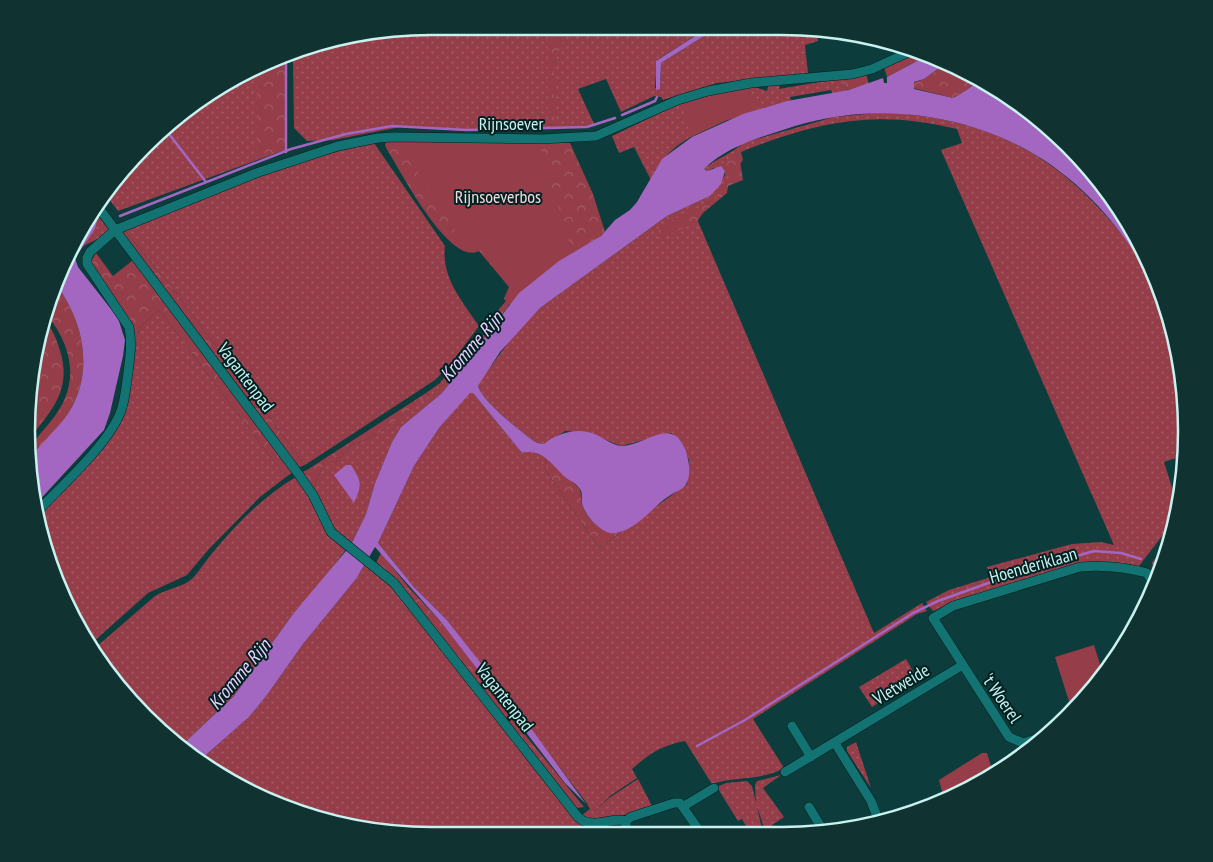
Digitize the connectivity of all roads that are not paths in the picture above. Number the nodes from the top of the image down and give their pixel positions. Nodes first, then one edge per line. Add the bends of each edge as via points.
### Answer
1 (904, 54) edge
2 (102, 212) edge
3 (115, 230) junction
4 (43, 506) edge
5 (1150, 578) edge
6 (961, 666) junction
7 (792, 726) dead end
8 (1027, 742) edge
9 (835, 743) junction
10 (811, 757) junction
11 (785, 772) dead end
12 (714, 788) dead end
13 (684, 806) junction
14 (809, 807) dead end
15 (877, 815) edge
16 (626, 821) junction
17 (820, 825) edge
18 (626, 827) edge
19 (697, 827) edge

1 - 3 street, Rijnsoever via 853,74 751,82 708,90 596,136 542,139 394,137 359,141 259,172
2 - 3 street, Vagantenpad
3 - 4 street, Rijnsoever via 90,252 87,264 128,327 131,338 121,411 112,428
3 - 16 street, Vagantenpad via 297,472 313,495 331,532 400,590 583,822
5 - 6 street, Hoenderiklaan via 1147,573 1080,567 953,606 933,618
6 - 8 street, 't Woerel via 1009,737
6 - 9 street, Vletweide
7 - 10 street
9 - 10 street, Vletweide
9 - 15 street via 872,802
10 - 11 street, Vletweide
12 - 13 street
13 - 16 street via 674,803
13 - 19 street
14 - 17 street
16 - 18 street

